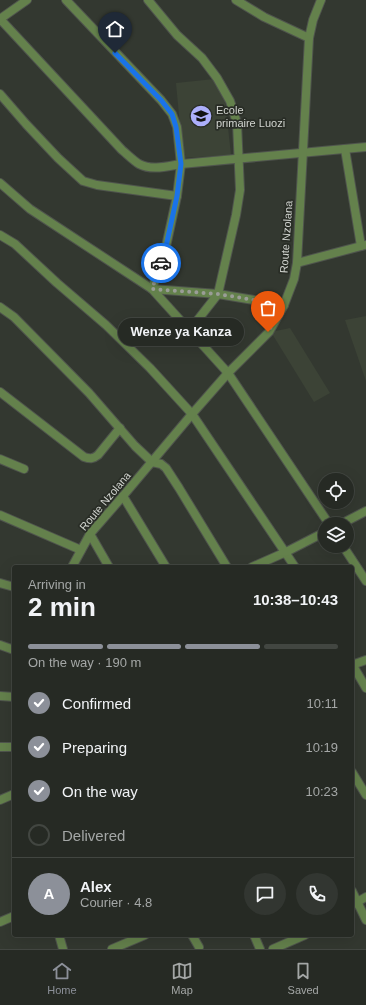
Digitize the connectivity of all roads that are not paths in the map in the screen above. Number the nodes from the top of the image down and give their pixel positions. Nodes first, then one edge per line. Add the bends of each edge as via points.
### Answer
1 (28, 0) edge
2 (66, 0) edge
3 (148, 0) edge
4 (236, 0) edge
5 (321, 0) edge
6 (0, 19) edge
7 (309, 38) junction
8 (0, 94) edge
9 (366, 147) edge
10 (345, 149) junction
11 (302, 153) junction
12 (239, 159) junction
13 (181, 164) junction
14 (0, 183) edge
15 (177, 196) junction
16 (0, 235) edge
17 (363, 245) edge
18 (297, 263) junction
19 (152, 289) junction
20 (218, 294) junction
21 (284, 305) junction
22 (0, 307) edge
23 (189, 331) junction
24 (228, 373) junction
25 (0, 392) edge
26 (192, 414) junction
27 (120, 428) junction
28 (0, 460) edge
29 (152, 462) junction
30 (24, 469) dead end
31 (124, 496) junction
32 (366, 511) edge
33 (0, 515) edge
34 (324, 517) edge
35 (354, 517) edge
36 (90, 534) junction
37 (318, 536) edge
38 (82, 550) junction
39 (286, 552) junction
40 (348, 553) edge
41 (73, 565) edge
42 (108, 565) edge
43 (165, 565) edge
44 (226, 565) edge
45 (257, 565) edge
46 (294, 565) edge
47 (366, 581) edge
48 (0, 583) edge
49 (12, 587) edge
50 (0, 645) edge
51 (12, 649) edge
52 (366, 660) edge
53 (354, 664) edge
54 (354, 668) edge
55 (366, 688) edge
56 (0, 696) edge
57 (12, 696) edge
58 (0, 747) edge
59 (12, 747) edge
60 (354, 775) edge
61 (12, 795) edge
62 (366, 795) edge
63 (0, 800) edge
64 (366, 897) edge
65 (355, 903) edge
66 (12, 917) edge
67 (366, 920) edge
68 (0, 922) edge
69 (60, 937) edge
70 (193, 937) edge
71 (255, 937) edge
72 (300, 937) edge
73 (129, 938) edge
74 (199, 947) dead end
75 (63, 949) edge
76 (112, 949) edge
77 (260, 949) edge
78 (273, 949) edge

1 - 6 street
2 - 13 street via 172,114
3 - 12 street via 177,35 202,58 217,78 230,101 237,123
4 - 7 street via 264,17
5 - 7 street, Route Nzolana
6 - 13 street via 122,150 139,164 161,168
7 - 11 street, Route Nzolana
8 - 15 street via 58,158 83,181
9 - 10 street
10 - 11 street
10 - 17 street
11 - 12 street
11 - 18 street, Route Nzolana
12 - 13 street
12 - 20 street via 240,190
13 - 15 street
14 - 19 street via 30,209
15 - 19 street via 165,251
16 - 26 street via 15,244 106,325
17 - 18 street
18 - 21 street, Route Nzolana
19 - 20 street
19 - 23 street
20 - 21 street
20 - 23 street
21 - 24 street, Route Nzolana via 268,332
22 - 27 street via 14,317 79,382
23 - 24 street
24 - 26 street, Route Nzolana
24 - 34 street
25 - 27 street via 89,459 98,455
26 - 29 street, Route Nzolana
26 - 39 street
27 - 29 street
28 - 30 street
29 - 31 street, Route Nzolana
29 - 44 street via 166,468
31 - 36 street, Route Nzolana
31 - 43 street
32 - 35 street
33 - 38 street
36 - 38 street, Route Nzolana
36 - 42 street
37 - 39 street
38 - 41 street, Route Nzolana
39 - 45 street
39 - 46 street
40 - 47 street
48 - 49 street
50 - 51 street
52 - 53 street
54 - 55 street
56 - 57 street
58 - 59 street
60 - 62 street
61 - 63 street
64 - 65 street
65 - 67 street
66 - 68 street
69 - 75 street
70 - 74 street
71 - 77 street
72 - 78 street
73 - 76 street

